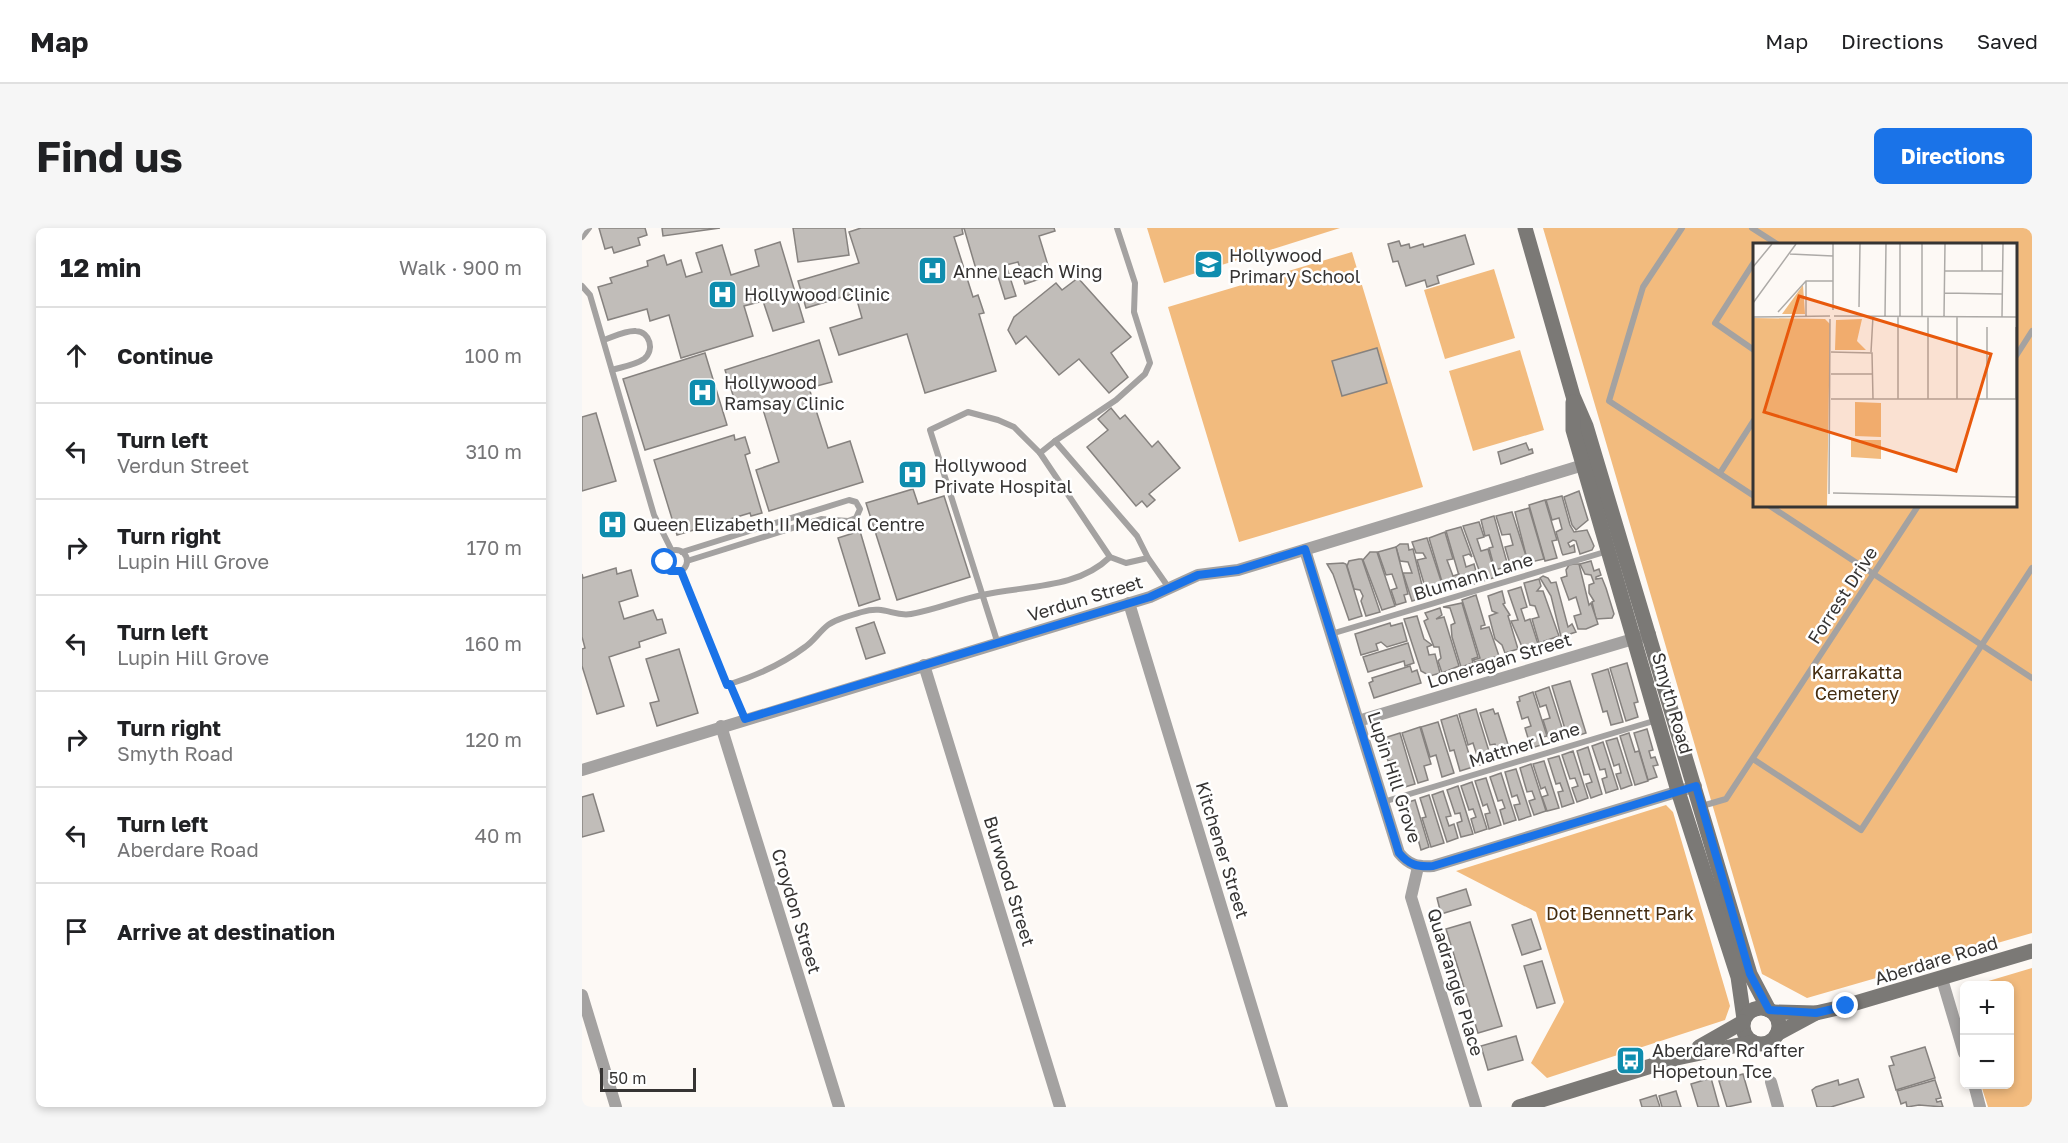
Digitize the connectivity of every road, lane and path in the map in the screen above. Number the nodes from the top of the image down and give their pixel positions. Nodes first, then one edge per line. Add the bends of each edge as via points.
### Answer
1 (589, 228) edge
2 (1117, 228) edge
3 (1525, 228) edge
4 (1682, 228) edge
5 (1752, 228) edge
6 (582, 237) edge
7 (1767, 242) edge
8 (1753, 264) edge
9 (582, 286) edge
10 (2032, 331) edge
11 (604, 340) junction
12 (1753, 349) edge
13 (2017, 354) edge
14 (612, 370) junction
15 (1753, 423) edge
16 (1055, 441) junction
17 (1040, 453) junction
18 (1590, 463) junction
19 (1720, 473) junction
20 (1753, 495) edge
21 (1772, 507) edge
22 (1917, 507) edge
23 (1616, 548) junction
24 (1305, 549) junction
25 (672, 551) junction
26 (682, 552) junction
27 (1110, 557) junction
28 (1148, 558) junction
29 (687, 561) junction
30 (2032, 568) edge
31 (681, 571) junction
32 (1875, 573) junction
33 (1169, 589) junction
34 (984, 594) junction
35 (1129, 603) junction
36 (1331, 634) junction
37 (1650, 634) junction
38 (1634, 639) junction
39 (998, 644) junction
40 (1982, 645) junction
41 (924, 665) junction
42 (2032, 678) edge
43 (730, 684) junction
44 (1674, 714) junction
45 (745, 719) junction
46 (1657, 720) junction
47 (1358, 721) junction
48 (721, 726) junction
49 (1753, 759) junction
50 (582, 770) edge
51 (1696, 786) junction
52 (1677, 791) junction
53 (1383, 802) junction
54 (1702, 806) junction
55 (1419, 867) junction
56 (2032, 951) edge
57 (1942, 979) junction
58 (582, 995) edge
59 (1771, 1011) junction
60 (1816, 1013) junction
61 (1744, 1020) junction
62 (1777, 1034) junction
63 (1960, 1037) edge
64 (1753, 1042) junction
65 (1677, 1058) junction
66 (1771, 1082) dead end
67 (1975, 1089) edge
68 (616, 1107) edge
69 (839, 1107) edge
70 (1060, 1107) edge
71 (1282, 1107) edge
72 (1476, 1107) edge
73 (1520, 1107) edge
74 (1778, 1107) edge
75 (1980, 1107) edge

1 - 6 lane
2 - 16 lane via 1135,284 1134,312 1150,363 1145,374 1116,400
3 - 18 main road, Smyth Road via 1573,396 1586,426
4 - 19 lane via 1642,287 1609,401
5 - 7 lane
8 - 12 lane via 1715,323
9 - 11 lane via 590,295
10 - 13 lane
11 - 14 lane
11 - 14 lane via 642,332 651,346 642,360
14 - 25 lane via 654,515
15 - 19 lane
16 - 17 lane
16 - 28 lane via 1137,536
17 - 27 lane
17 - 34 lane via 1014,427 968,412 930,430
18 - 23 main road, Smyth Road
18 - 24 street, Verdun Street
19 - 20 lane
21 - 32 lane
22 - 32 lane, Forrest Drive
23 - 36 lane, Blumann Lane
23 - 37 main road, Smyth Road
23 - 38 main road, Smyth Road
24 - 33 street, Verdun Street via 1238,570 1198,575
24 - 36 street, Lupin Hill Grove
25 - 26 lane
25 - 31 lane via 666,555 666,566 674,572
26 - 29 lane
26 - 29 lane via 849,500 860,509 856,518 848,521 821,519
27 - 28 lane via 1126,563
27 - 34 lane via 1098,569 1077,578
28 - 33 lane
29 - 31 lane
30 - 40 lane
31 - 43 lane via 718,667 727,685
32 - 40 lane
32 - 49 lane, Forrest Drive
33 - 35 street, Verdun Street
34 - 39 lane
34 - 43 lane via 909,615 880,608 856,614 829,624 807,646 777,666
35 - 39 street, Verdun Street
35 - 71 street, Kitchener Street
36 - 47 street, Lupin Hill Grove
37 - 38 street, Loneragan Street
37 - 44 main road, Smyth Road
38 - 46 main road, Smyth Road
38 - 47 street, Loneragan Street
39 - 41 street, Verdun Street
40 - 42 lane
40 - 49 lane via 1861,830
41 - 45 street, Verdun Street
41 - 70 street, Burwood Street
43 - 45 lane
44 - 46 lane, Mattner Lane
44 - 51 main road, Smyth Road
45 - 48 street, Verdun Street
46 - 52 main road, Smyth Road
46 - 53 lane, Mattner Lane
47 - 53 street, Lupin Hill Grove
48 - 50 street, Verdun Street
48 - 69 street, Croydon Street
49 - 54 lane, Forrest Drive via 1726,799
51 - 52 street, Lupin Hill Grove
51 - 54 main road, Smyth Road
52 - 55 street, Lupin Hill Grove
52 - 61 main road, Smyth Road via 1738,977
53 - 55 street, Lupin Hill Grove via 1399,853
54 - 59 main road, Smyth Road via 1750,974
55 - 72 street, Quadrangle Place via 1411,897
56 - 57 main road, Aberdare Road
57 - 60 main road, Aberdare Road
57 - 63 street
58 - 68 street
59 - 60 main road, Aberdare Road
59 - 61 main road via 1758,1008
59 - 62 main road via 1779,1025
60 - 62 main road, Aberdare Road
61 - 64 main road via 1746,1036
61 - 65 main road
62 - 64 main road via 1769,1042
64 - 65 main road
65 - 73 main road
66 - 74 street
67 - 75 street

